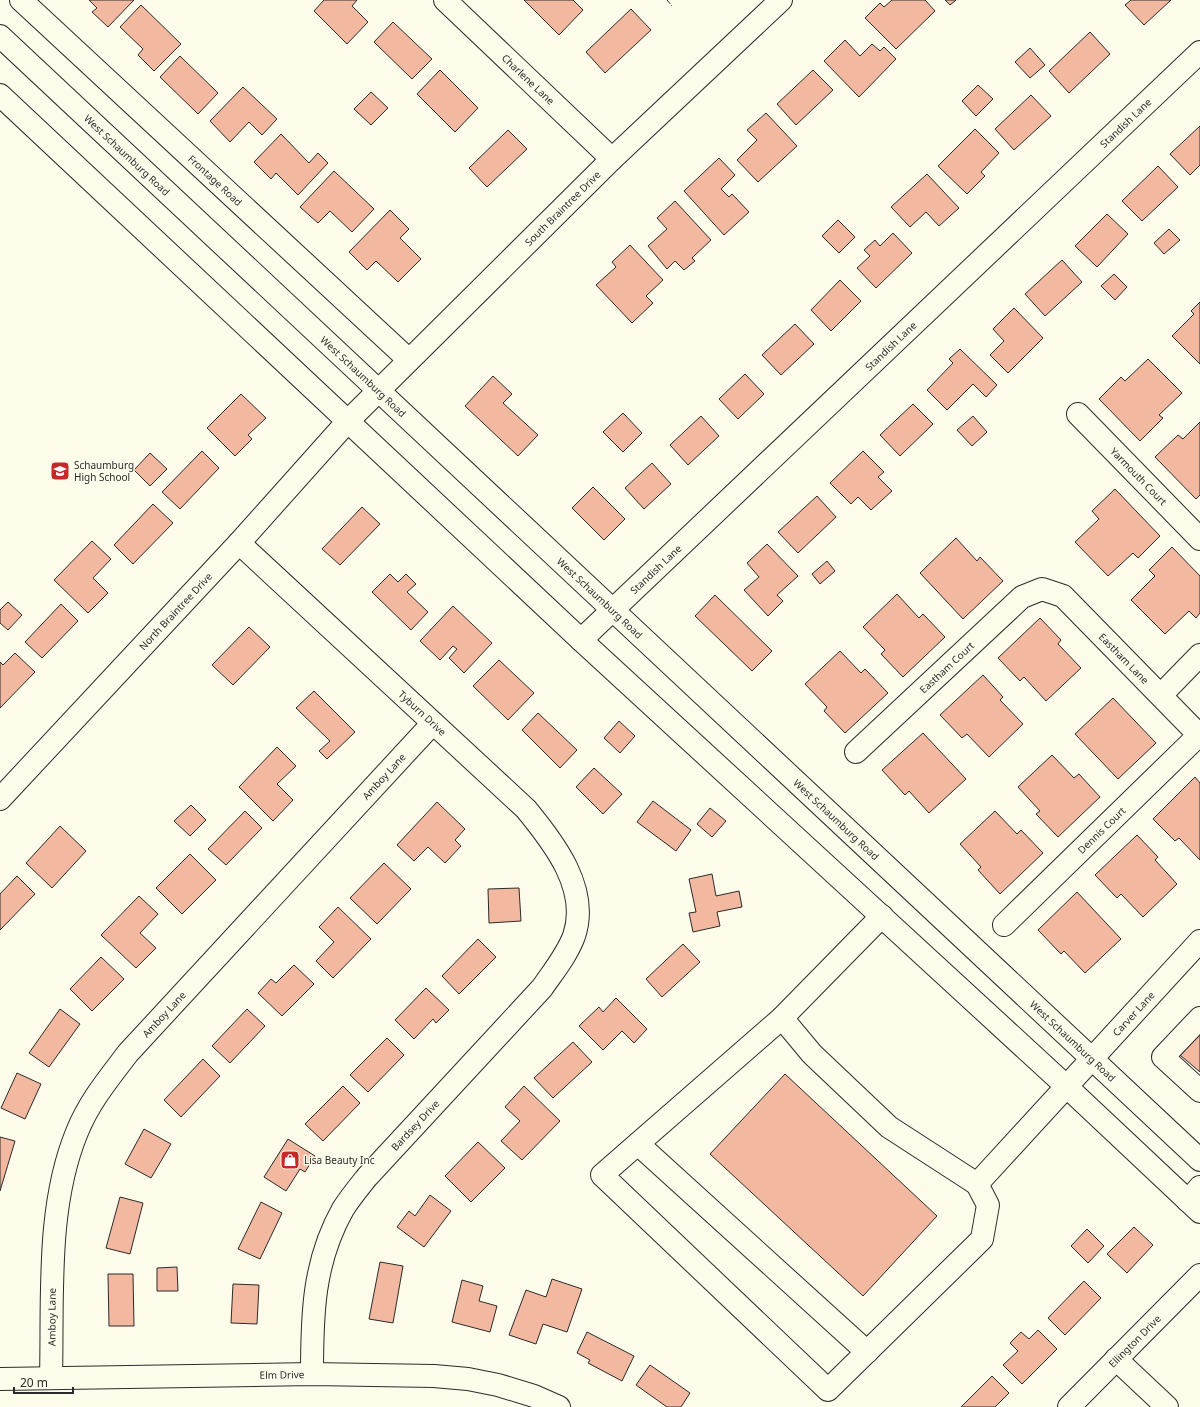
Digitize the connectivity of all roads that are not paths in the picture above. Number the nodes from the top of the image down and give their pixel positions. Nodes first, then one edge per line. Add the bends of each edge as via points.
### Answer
1 (21, 0) edge
2 (445, 0) edge
3 (781, 0) edge
4 (0, 36) edge
5 (1200, 52) edge
6 (0, 95) edge
7 (612, 159) junction
8 (409, 360) junction
9 (378, 391) junction
10 (1078, 414) dead end
11 (348, 421) junction
12 (1200, 539) edge
13 (239, 543) junction
14 (1042, 589) joint
15 (614, 610) junction
16 (581, 640) junction
17 (1200, 655) edge
18 (1161, 695) junction
19 (433, 723) junction
20 (1200, 736) edge
21 (856, 752) dead end
22 (0, 799) edge
23 (578, 903) joint
24 (882, 916) junction
25 (1004, 925) dead end
26 (1200, 941) edge
27 (782, 1018) junction
28 (1200, 1018) edge
29 (1091, 1058) junction
30 (1066, 1086) junction
31 (1200, 1091) edge
32 (638, 1144) junction
33 (1200, 1160) edge
34 (977, 1184) junction
35 (1196, 1200) edge
36 (1200, 1275) edge
37 (867, 1352) junction
38 (1116, 1359) junction
39 (312, 1374) junction
40 (51, 1378) junction
41 (0, 1379) edge
42 (559, 1407) edge
43 (1069, 1407) edge
44 (1167, 1407) edge

1 - 8 street, Frontage Road
2 - 7 street, Charlene Lane
3 - 7 street, South Braintree Drive
4 - 9 street, West Schaumburg Road
5 - 15 street, Standish Lane
6 - 11 street
7 - 8 street, South Braintree Drive
8 - 9 street, South Braintree Drive
9 - 11 street, South Braintree Drive
9 - 15 street, West Schaumburg Road
10 - 12 street, Yarmouth Court
11 - 13 street, North Braintree Drive
11 - 16 street
13 - 19 street, Tyburn Drive
13 - 22 street, North Braintree Drive
14 - 18 street, Eastham Lane via 1063,596
14 - 21 street, Eastham Court via 1022,597
15 - 16 street, Standish Lane
15 - 29 street, West Schaumburg Road
16 - 24 street
17 - 18 street
18 - 20 street, Eastham Lane
19 - 23 street, Tyburn Drive via 526,809 552,840 568,871
19 - 40 street, Amboy Lane via 128,1053 97,1094 77,1131 61,1178 54,1238
20 - 25 street, Dennis Court
23 - 39 street, Bardsey Drive via 574,935 560,963 542,988 367,1177 344,1208 326,1246 316,1283 312,1317
24 - 27 street
24 - 30 street
26 - 29 street, Carver Lane
27 - 32 street
27 - 34 street via 812,1054 889,1127
28 - 31 street via 1163,1057
29 - 30 street, Carver Lane
29 - 33 street, West Schaumburg Road
30 - 34 street, Carver Lane
30 - 35 street
32 - 37 street
32 - 37 street via 602,1175 828,1390
34 - 37 street via 988,1205 982,1239
36 - 38 street, Ellington Drive
38 - 43 street, Ellington Drive
38 - 44 street
39 - 40 street, Elm Drive
39 - 42 street, Elm Drive via 468,1379 534,1396
40 - 41 street, Elm Drive

